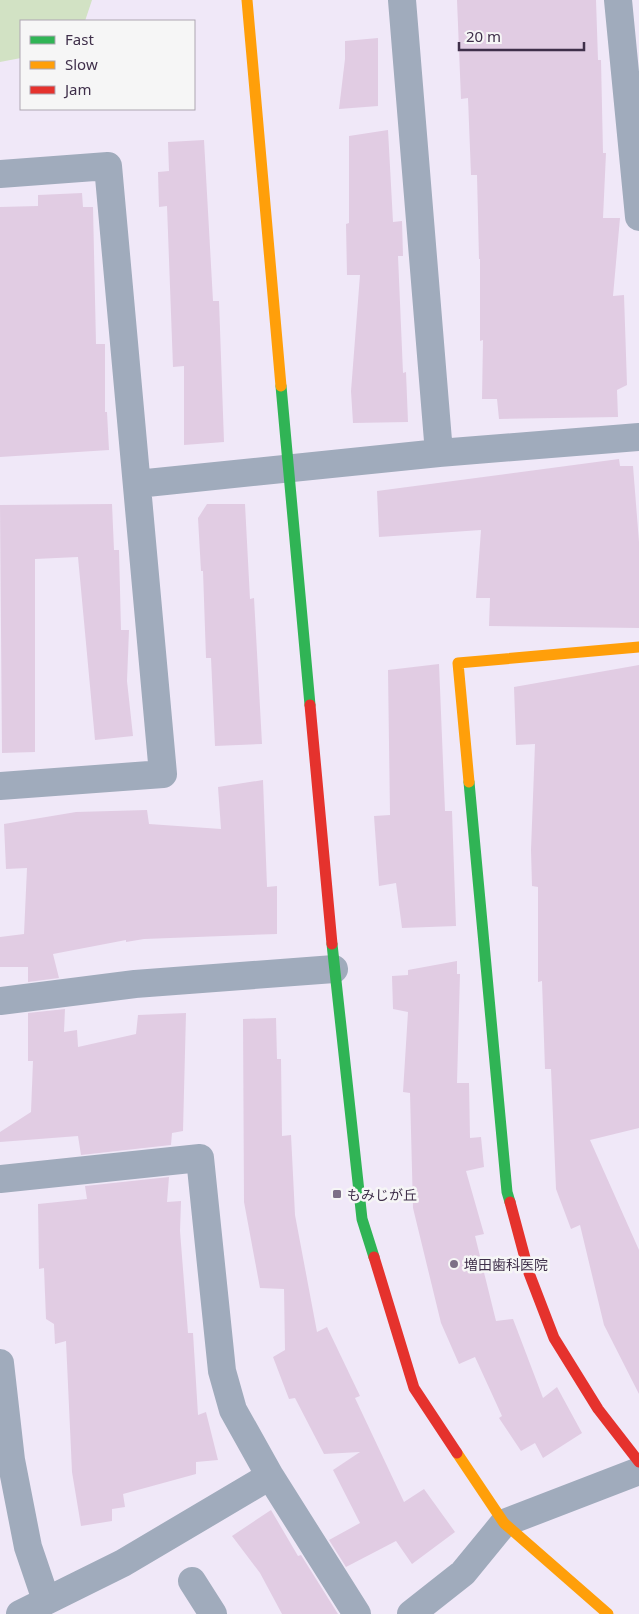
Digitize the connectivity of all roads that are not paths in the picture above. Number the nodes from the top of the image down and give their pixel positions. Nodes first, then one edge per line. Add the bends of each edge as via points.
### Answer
1 (247, 0) edge
2 (402, 0) edge
3 (618, 0) edge
4 (0, 174) edge
5 (639, 217) edge
6 (639, 437) edge
7 (438, 453) junction
8 (288, 469) junction
9 (137, 484) junction
10 (639, 647) edge
11 (0, 786) edge
12 (334, 969) junction
13 (0, 1001) edge
14 (0, 1179) edge
15 (0, 1363) edge
16 (639, 1462) edge
17 (639, 1471) edge
18 (270, 1476) junction
19 (504, 1523) junction
20 (192, 1581) dead end
21 (46, 1600) junction
22 (20, 1614) edge
23 (213, 1614) edge
24 (357, 1614) edge
25 (411, 1614) edge
26 (608, 1614) edge

1 - 8 street
2 - 7 street
3 - 5 street
4 - 9 street via 108,166
6 - 7 street
7 - 8 street
8 - 9 street
8 - 12 street
9 - 11 street via 163,774
10 - 16 street via 458,663 506,1192 529,1273 554,1338 598,1409
12 - 13 street via 135,984
12 - 19 street via 362,1219 414,1388
14 - 18 street via 200,1158 222,1371 233,1410
15 - 21 street via 11,1460 28,1547
17 - 19 street
18 - 21 street via 123,1563
18 - 24 street
19 - 25 street via 463,1573
19 - 26 street
20 - 23 street
21 - 22 street

